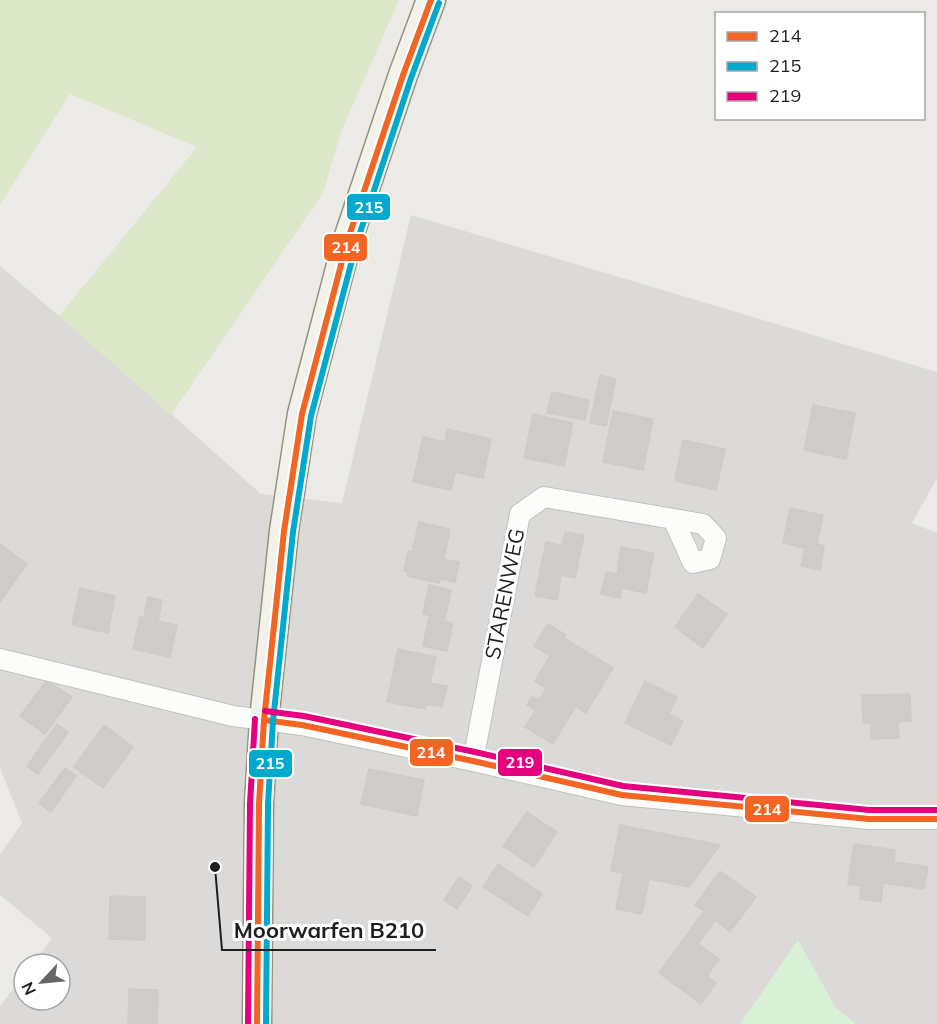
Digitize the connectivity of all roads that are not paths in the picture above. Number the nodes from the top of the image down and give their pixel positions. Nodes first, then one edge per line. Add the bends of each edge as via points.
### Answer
1 (431, 0) edge
2 (673, 519) dead end
3 (0, 659) edge
4 (264, 720) junction
5 (473, 761) junction
6 (937, 819) edge
7 (256, 1024) edge

1 - 4 street via 347,242 302,414 284,531
2 - 5 street, STARENWEG via 544,497 520,514
3 - 4 street via 233,716
4 - 5 street
4 - 7 street
5 - 6 street via 622,795 869,819

